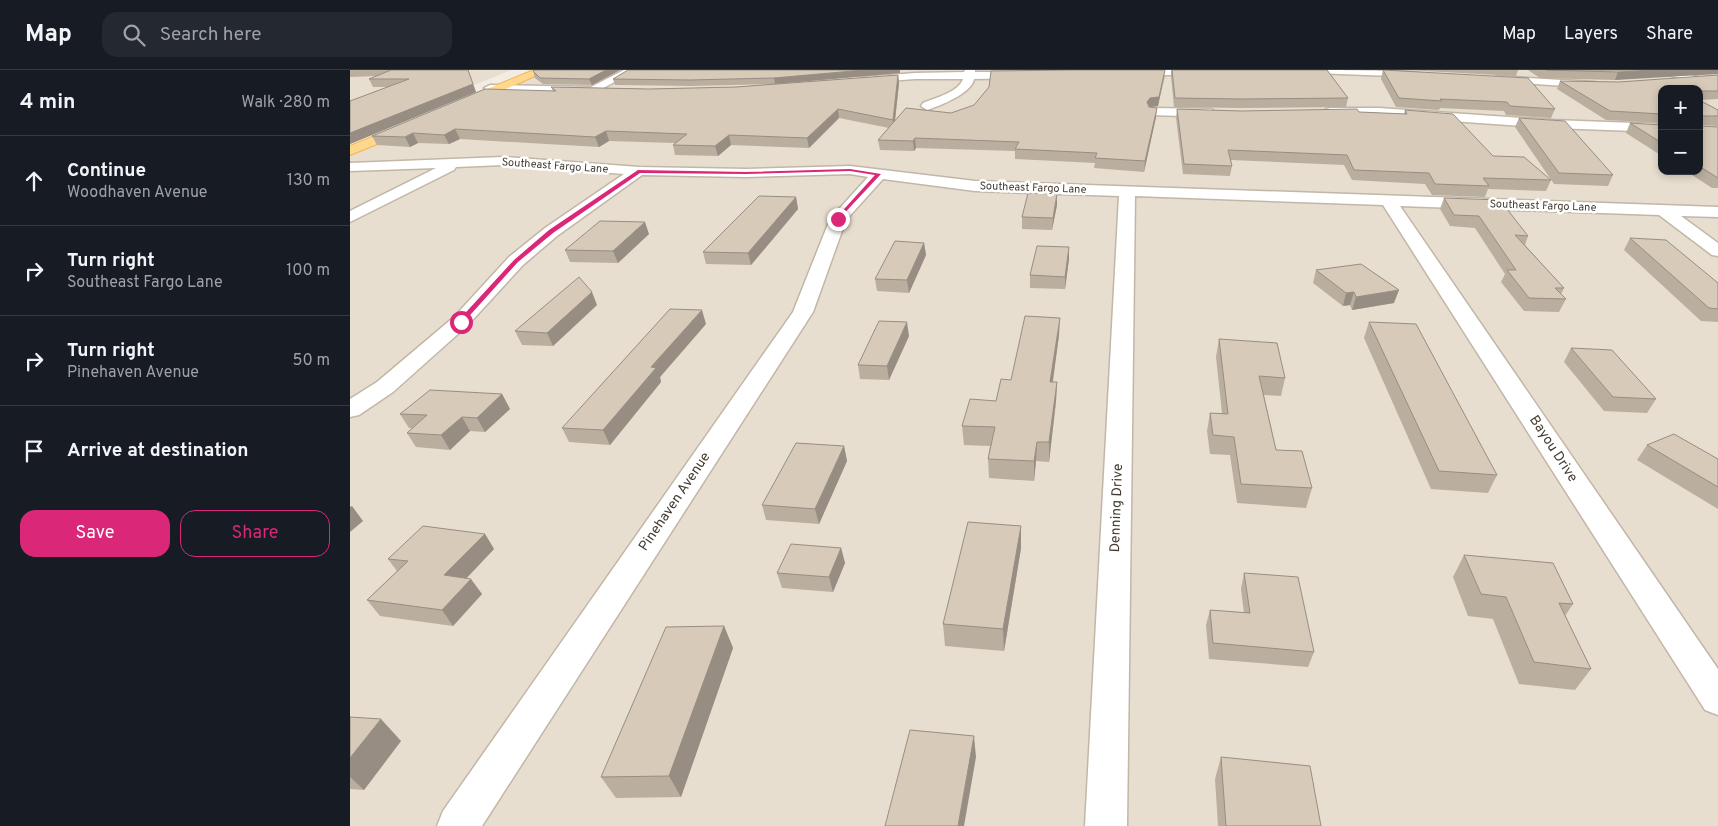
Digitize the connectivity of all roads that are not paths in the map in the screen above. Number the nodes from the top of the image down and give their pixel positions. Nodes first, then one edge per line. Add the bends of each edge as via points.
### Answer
1 (531, 70) edge
2 (543, 70) edge
3 (632, 70) edge
4 (1248, 70) edge
5 (1314, 70) edge
6 (1662, 70) edge
7 (1350, 71) edge
8 (970, 73) edge
9 (1040, 74) edge
10 (1118, 74) edge
11 (1427, 75) edge
12 (1482, 78) edge
13 (1718, 78) edge
14 (1694, 79) junction
15 (851, 81) edge
16 (1359, 83) dead end
17 (1662, 83) edge
18 (1606, 85) edge
19 (1718, 86) edge
20 (496, 88) junction
21 (594, 90) junction
22 (622, 91) edge
23 (1369, 98) dead end
24 (928, 106) dead end
25 (447, 108) edge
26 (1154, 112) edge
27 (1315, 112) edge
28 (1378, 112) junction
29 (1221, 114) edge
30 (1658, 128) edge
31 (350, 145) edge
32 (350, 151) edge
33 (456, 163) junction
34 (350, 168) edge
35 (640, 171) junction
36 (879, 174) junction
37 (1127, 190) junction
38 (1388, 200) junction
39 (1663, 210) junction
40 (1718, 212) edge
41 (350, 217) edge
42 (1718, 251) edge
43 (350, 410) edge
44 (1718, 699) edge
45 (458, 826) edge
46 (1106, 826) edge

1 - 20 main road
2 - 20 main road
3 - 21 street
4 - 10 street
5 - 7 street
6 - 14 street
7 - 11 street
7 - 16 street
8 - 9 street
8 - 15 street
8 - 24 street via 968,84 960,91
12 - 18 street
13 - 14 street
14 - 17 street
14 - 19 street
20 - 21 street
20 - 25 main road
21 - 22 street
23 - 28 street
26 - 29 street
27 - 28 street
28 - 30 street
31 - 32 main road via 421,119
33 - 34 street, Southeast Fargo Lane
33 - 35 street, Southeast Fargo Lane via 503,162
33 - 41 street
35 - 36 street, Southeast Fargo Lane via 746,173 850,170
35 - 43 street via 551,232 516,261 461,322 385,387
36 - 37 street, Southeast Fargo Lane via 975,186
36 - 45 street, Pinehaven Avenue via 838,219 803,312
37 - 38 street, Southeast Fargo Lane
37 - 46 street, Denning Drive
38 - 39 street, Southeast Fargo Lane
38 - 44 street, Bayou Drive
39 - 40 street, Southeast Fargo Lane
39 - 42 street

